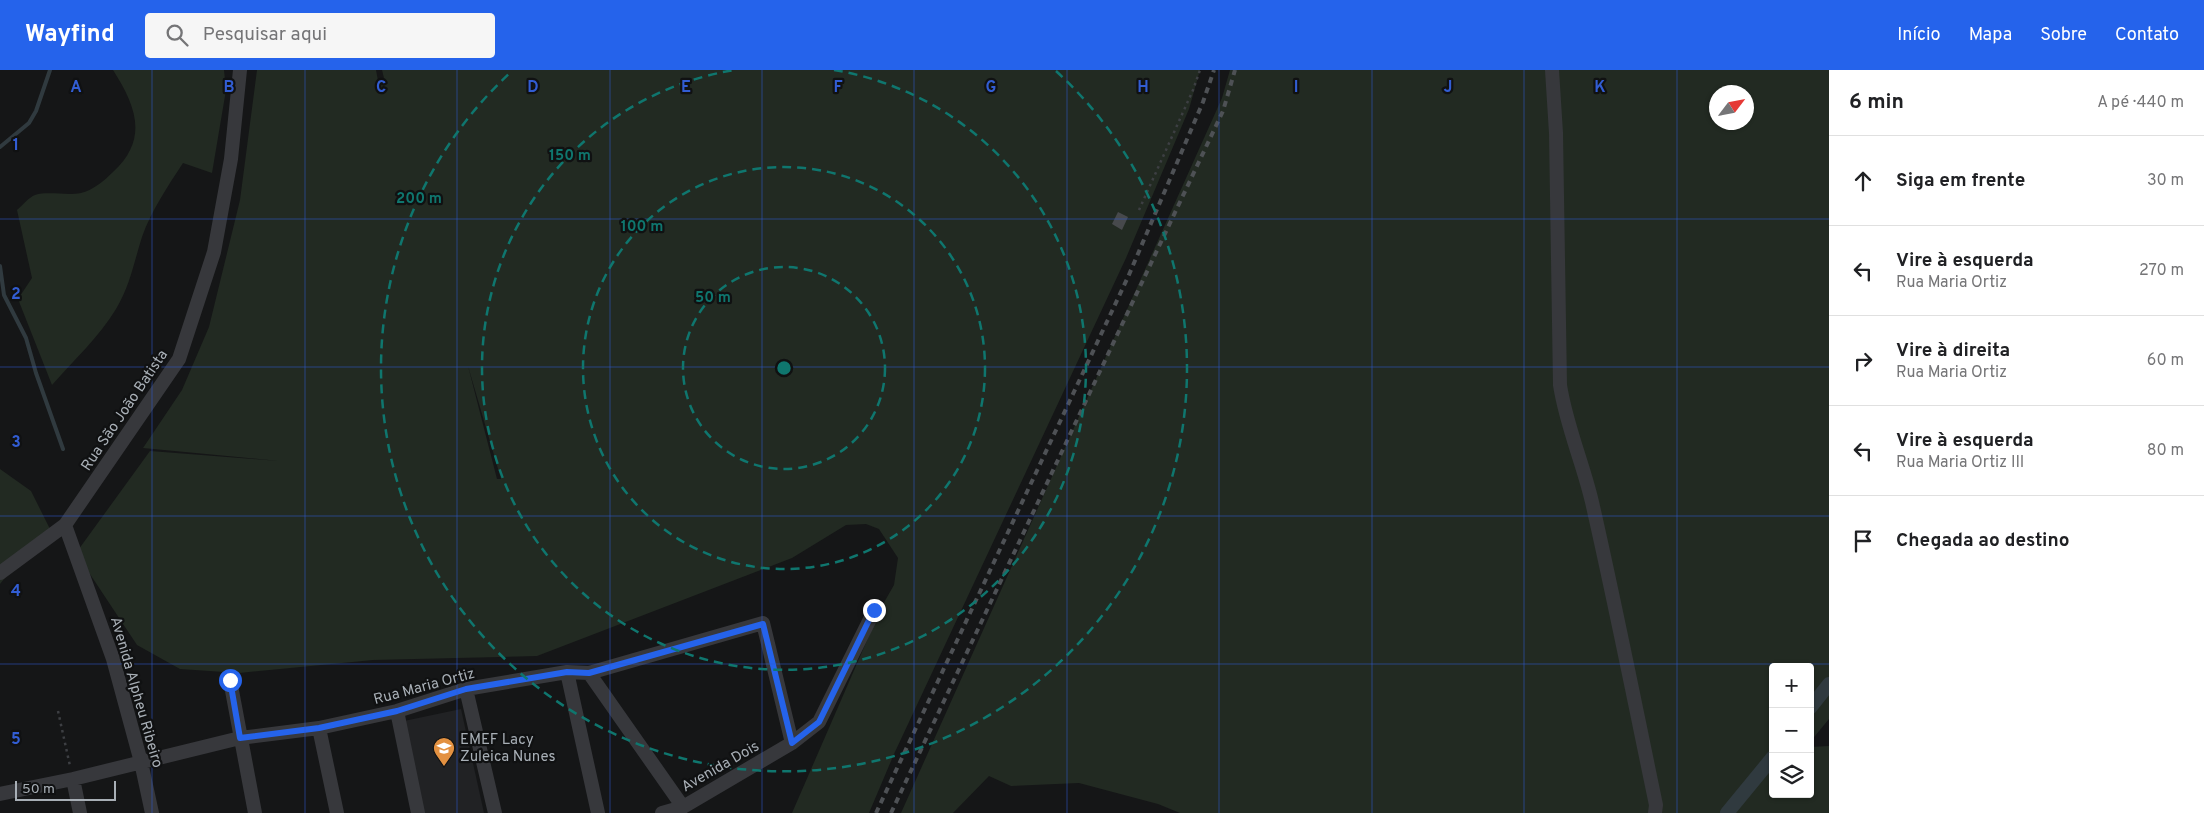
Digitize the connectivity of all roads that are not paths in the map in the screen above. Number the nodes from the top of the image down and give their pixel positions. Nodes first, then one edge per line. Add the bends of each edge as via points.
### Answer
1 (240, 70) edge
2 (1552, 70) edge
3 (65, 526) junction
4 (0, 573) edge
5 (874, 610) dead end
6 (567, 672) junction
7 (589, 673) junction
8 (230, 680) dead end
9 (466, 689) junction
10 (397, 711) junction
11 (319, 728) junction
12 (240, 738) junction
13 (792, 743) junction
14 (141, 762) junction
15 (73, 779) junction
16 (0, 794) edge
17 (683, 806) junction
18 (80, 813) edge
19 (152, 813) edge
20 (254, 813) edge
21 (337, 813) edge
22 (418, 813) edge
23 (495, 813) edge
24 (598, 813) edge
25 (662, 813) edge
26 (1655, 813) edge

1 - 3 street, Rua São João Batista via 231,159 214,252 179,359
2 - 26 street via 1560,385 1598,529 1656,804
3 - 4 street, Rua São João Batista
3 - 14 street, Avenida Alpheu Ribeiro via 113,659
5 - 13 street, Avenida Dois via 819,722
6 - 7 street, Rua Maria Ortiz
6 - 9 street, Rua Maria Ortiz
6 - 24 street
7 - 13 street, Rua Maria Ortiz via 763,624
7 - 17 street
8 - 12 street
9 - 10 street, Rua Maria Ortiz
9 - 23 street
10 - 11 street, Rua Maria Ortiz
10 - 22 street
11 - 12 street, Rua Maria Ortiz
11 - 21 street
12 - 14 street, Rua Maria Ortiz
12 - 20 street
13 - 17 street, Avenida Dois
14 - 15 street, Rua Maria Ortiz
14 - 19 street, Avenida Alpheu Ribeiro
15 - 16 street, Rua Maria Ortiz
15 - 18 street
17 - 25 street, Avenida Dois

